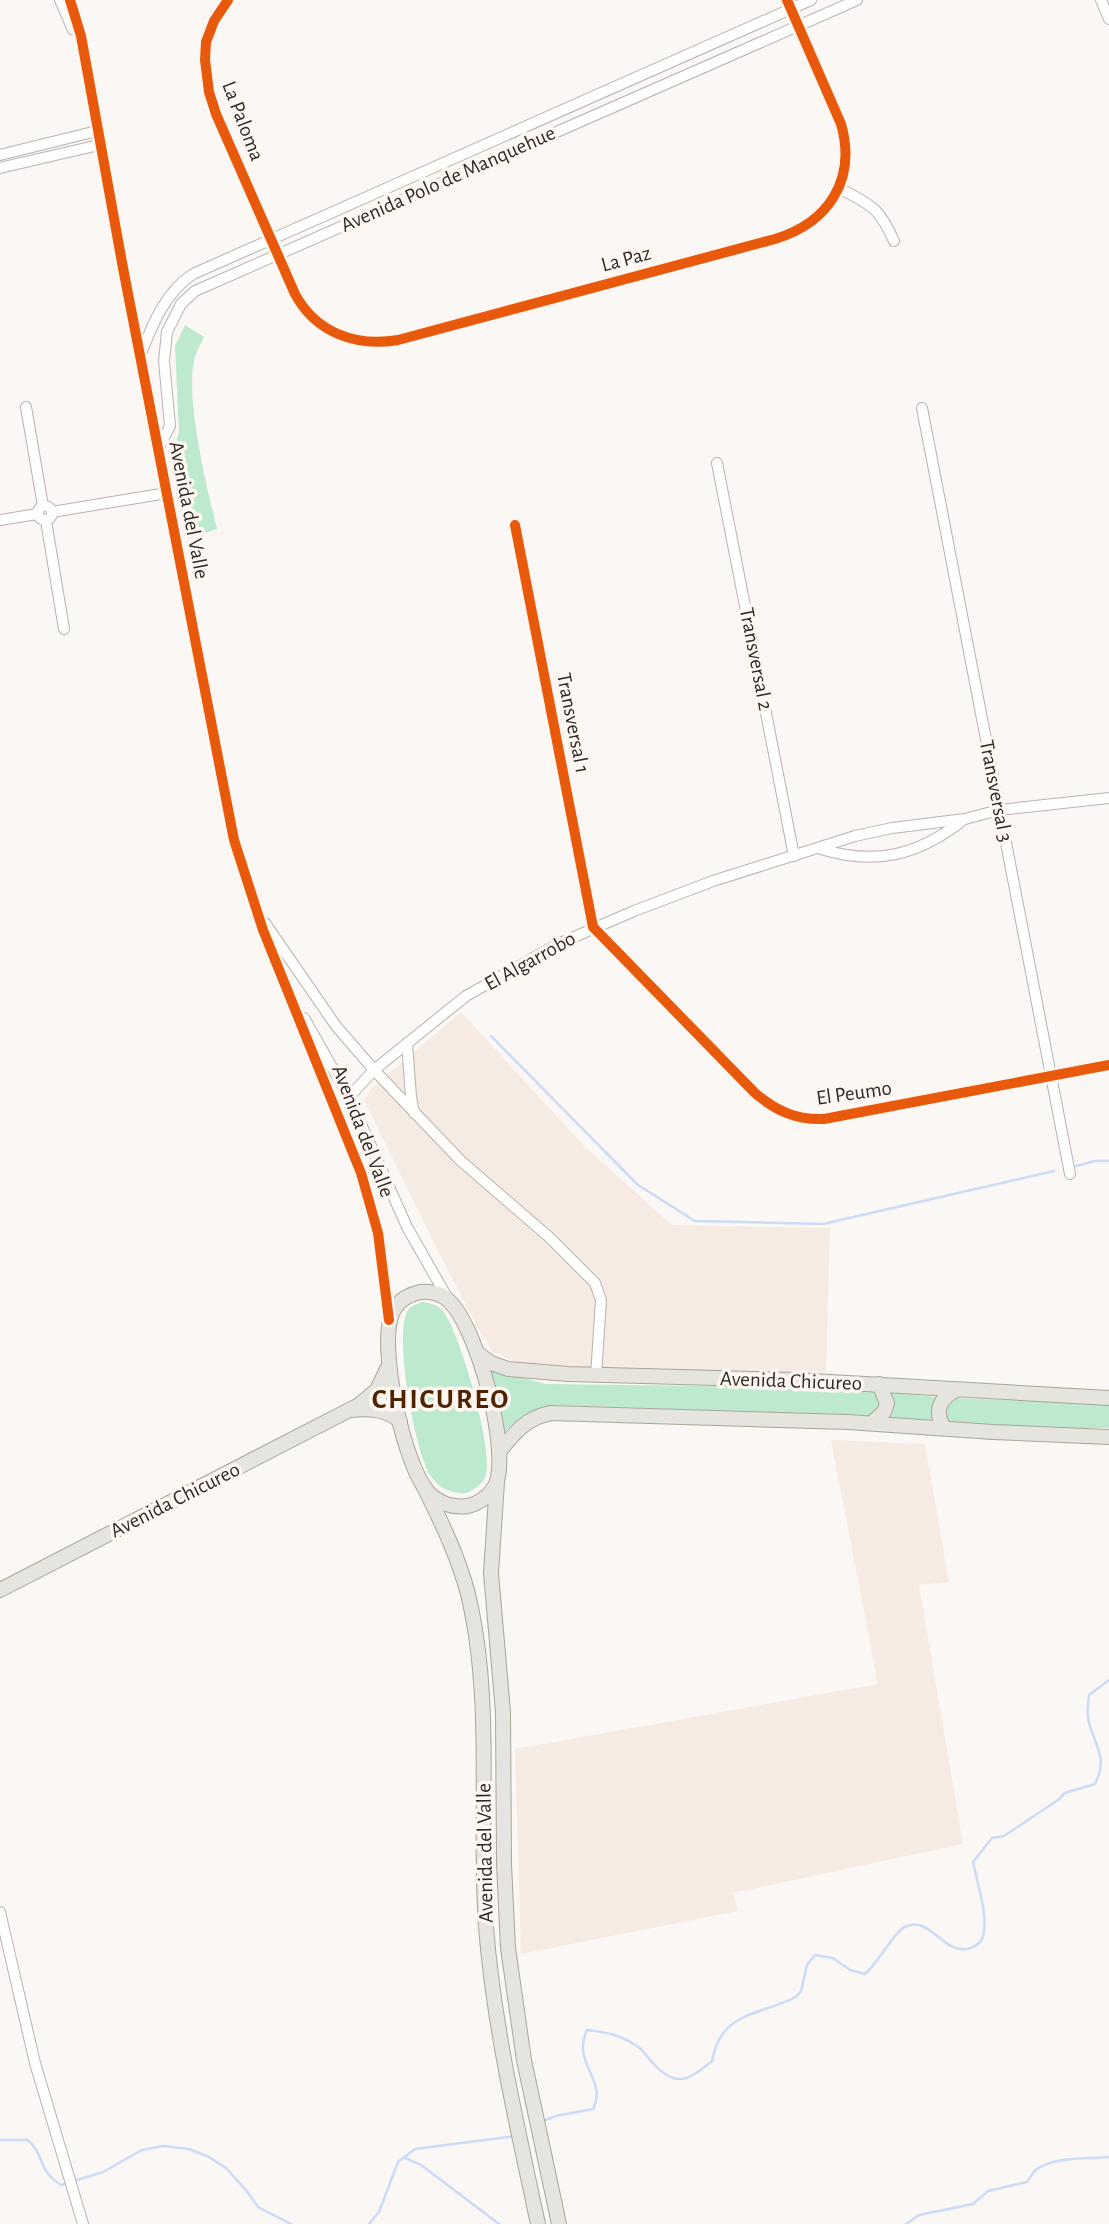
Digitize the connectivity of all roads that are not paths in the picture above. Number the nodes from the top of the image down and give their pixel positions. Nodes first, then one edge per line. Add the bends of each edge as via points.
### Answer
1 (60, 0) edge
2 (70, 0) edge
3 (228, 0) edge
4 (811, 0) edge
5 (857, 0) edge
6 (1101, 0) edge
7 (789, 4) edge
8 (1109, 19) edge
9 (798, 25) junction
10 (83, 59) junction
11 (97, 131) junction
12 (99, 145) junction
13 (0, 155) edge
14 (0, 169) edge
15 (839, 188) junction
16 (270, 238) junction
17 (894, 241) dead end
18 (277, 254) junction
19 (140, 356) junction
20 (26, 407) dead end
21 (922, 408) dead end
22 (158, 449) junction
23 (717, 463) dead end
24 (167, 493) junction
25 (45, 513) junction
26 (0, 520) edge
27 (514, 525) dead end
28 (64, 629) dead end
29 (1109, 798) edge
30 (999, 810) junction
31 (965, 819) junction
32 (820, 849) junction
33 (794, 856) junction
34 (255, 908) junction
35 (593, 927) junction
36 (276, 962) junction
37 (407, 1043) junction
38 (1109, 1065) edge
39 (374, 1070) junction
40 (1052, 1076) junction
41 (349, 1097) junction
42 (414, 1113) junction
43 (1070, 1174) dead end
44 (449, 1301) junction
45 (389, 1320) junction
46 (477, 1353) junction
47 (390, 1359) junction
48 (596, 1376) junction
49 (879, 1384) junction
50 (956, 1390) junction
51 (1109, 1398) edge
52 (349, 1410) junction
53 (400, 1421) junction
54 (872, 1423) junction
55 (944, 1428) junction
56 (1109, 1437) edge
57 (499, 1451) junction
58 (497, 1482) junction
59 (424, 1487) junction
60 (0, 1590) edge
61 (0, 1912) edge
62 (83, 2224) edge
63 (538, 2224) edge
64 (559, 2224) edge

1 - 10 street, Avenida del Valle
2 - 10 street, Avenida del Valle
3 - 16 street, La Paloma via 208,35 207,81 216,114
4 - 7 street, Avenida Polo de Manquehue
5 - 9 street, Avenida Polo de Manquehue
6 - 8 street
7 - 9 street
7 - 16 street, Avenida Polo de Manquehue
9 - 15 street, La Paz via 844,132 846,157
9 - 18 street, Avenida Polo de Manquehue
10 - 11 street, Avenida del Valle
11 - 12 street, Avenida del Valle
11 - 13 street
12 - 14 street
12 - 19 street, Avenida del Valle
15 - 17 street via 880,213
15 - 18 street, La Paz via 813,221 787,235 386,342 354,341 316,322 299,303
16 - 18 street, La Paloma
16 - 19 street, Avenida Polo de Manquehue via 185,280 159,312
18 - 22 street, Avenida Polo de Manquehue via 203,287 176,312 167,332 164,361 170,426
19 - 22 street, Avenida del Valle
20 - 25 street
21 - 30 street, Transversal 3
22 - 24 street, Avenida del Valle
23 - 33 street, Transversal 2
24 - 25 street
24 - 34 street, Avenida del Valle via 226,804
25 - 26 street
25 - 28 street
27 - 35 street, Transversal 1
29 - 30 street
30 - 31 street
30 - 40 street, Transversal 3
31 - 32 street, El Algarrobo via 892,828
31 - 32 street via 942,836 892,856 863,858
32 - 33 street, El Algarrobo
33 - 35 street, El Algarrobo
34 - 36 street, Avenida del Valle
34 - 39 street via 336,1026
35 - 37 street, El Algarrobo via 466,996
35 - 40 street, El Peumo via 746,1085 787,1114 833,1118
36 - 41 street, Avenida del Valle
36 - 45 street, Avenida del Valle via 365,1186 382,1251
37 - 39 street, El Algarrobo
37 - 42 street
38 - 40 street, El Peumo
39 - 41 street, El Algarrobo
39 - 42 street
40 - 43 street, Transversal 3
41 - 44 street, Avenida del Valle via 407,1227
42 - 48 street via 595,1283 601,1300
44 - 45 main road via 432,1292 414,1293 398,1303
44 - 46 main road, Avenida del Valle
45 - 47 main road, Avenida del Valle
46 - 48 main road, Avenida Chicureo via 508,1369
46 - 57 main road, Avenida del Valle
47 - 52 main road, Avenida Chicureo via 377,1390
47 - 53 main road, Avenida del Valle
48 - 49 main road, Avenida Chicureo
49 - 50 main road, Avenida Chicureo
49 - 54 main road via 887,1403
50 - 51 main road, Avenida Chicureo
50 - 55 main road via 944,1397 939,1407
52 - 53 main road, Avenida Chicureo via 376,1409
52 - 60 main road, Avenida Chicureo
53 - 59 main road, Avenida del Valle
54 - 55 main road, Avenida Chicureo
54 - 57 main road, Avenida Chicureo via 551,1413 524,1424
55 - 56 main road, Avenida Chicureo
57 - 58 main road, Avenida del Valle
58 - 59 main road via 486,1498 465,1506 438,1501
58 - 64 main road, Avenida del Valle via 491,1573 503,1712 506,1908 516,2012
59 - 63 main road, Avenida del Valle via 457,1561 475,1633 482,1719 486,1927 497,2026
61 - 62 street via 35,2063

